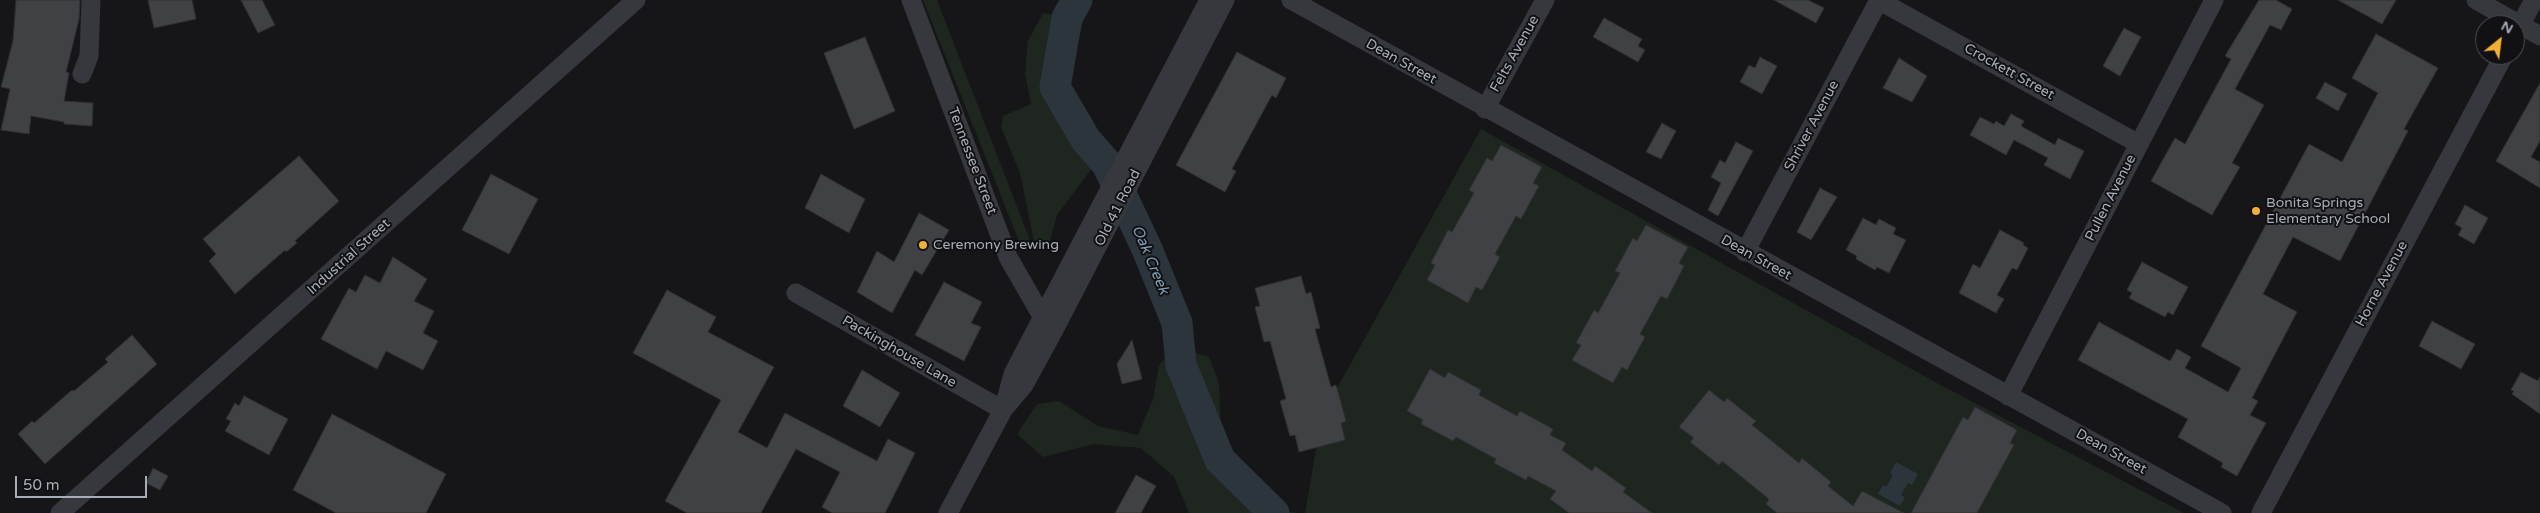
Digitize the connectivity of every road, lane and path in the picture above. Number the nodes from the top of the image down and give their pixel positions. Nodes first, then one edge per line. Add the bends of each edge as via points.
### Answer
1 (92, 0) edge
2 (636, 0) edge
3 (911, 0) edge
4 (1209, 0) edge
5 (1226, 0) edge
6 (1291, 0) edge
7 (1544, 0) edge
8 (1879, 0) edge
9 (2214, 0) edge
10 (2476, 0) edge
11 (2534, 0) edge
12 (2497, 15) edge
13 (2525, 17) edge
14 (2525, 32) edge
15 (2540, 36) edge
16 (2499, 65) edge
17 (82, 74) dead end
18 (1485, 109) junction
19 (1143, 144) junction
20 (2139, 144) junction
21 (1100, 227) junction
22 (1745, 252) junction
23 (796, 293) dead end
24 (1043, 318) junction
25 (2008, 396) junction
26 (1003, 410) junction
27 (60, 513) edge
28 (948, 513) edge
29 (2222, 513) edge
30 (2261, 513) edge

1 - 17 street via 89,56
2 - 27 street, Industrial Street
3 - 24 street, Tennessee Street via 1008,257
4 - 19 street, Old 41 Road
5 - 19 street, Old 41 Road
6 - 18 street, Dean Street
7 - 18 street, Felts Avenue
8 - 20 street, Crockett Street
8 - 22 street, Shriver Avenue
9 - 20 street, Pullen Avenue
10 - 12 street
11 - 13 street
14 - 15 street
16 - 30 street, Horne Avenue
18 - 22 street, Dean Street
19 - 21 street, Old 41 Road
20 - 25 street, Pullen Avenue
21 - 24 street, Old 41 Road
21 - 26 street, Old 41 Road via 1024,385
22 - 25 street, Dean Street
23 - 26 street, Packinghouse Lane
24 - 26 street, Old 41 Road via 1013,374
25 - 29 street, Dean Street
26 - 28 street, Old 41 Road

